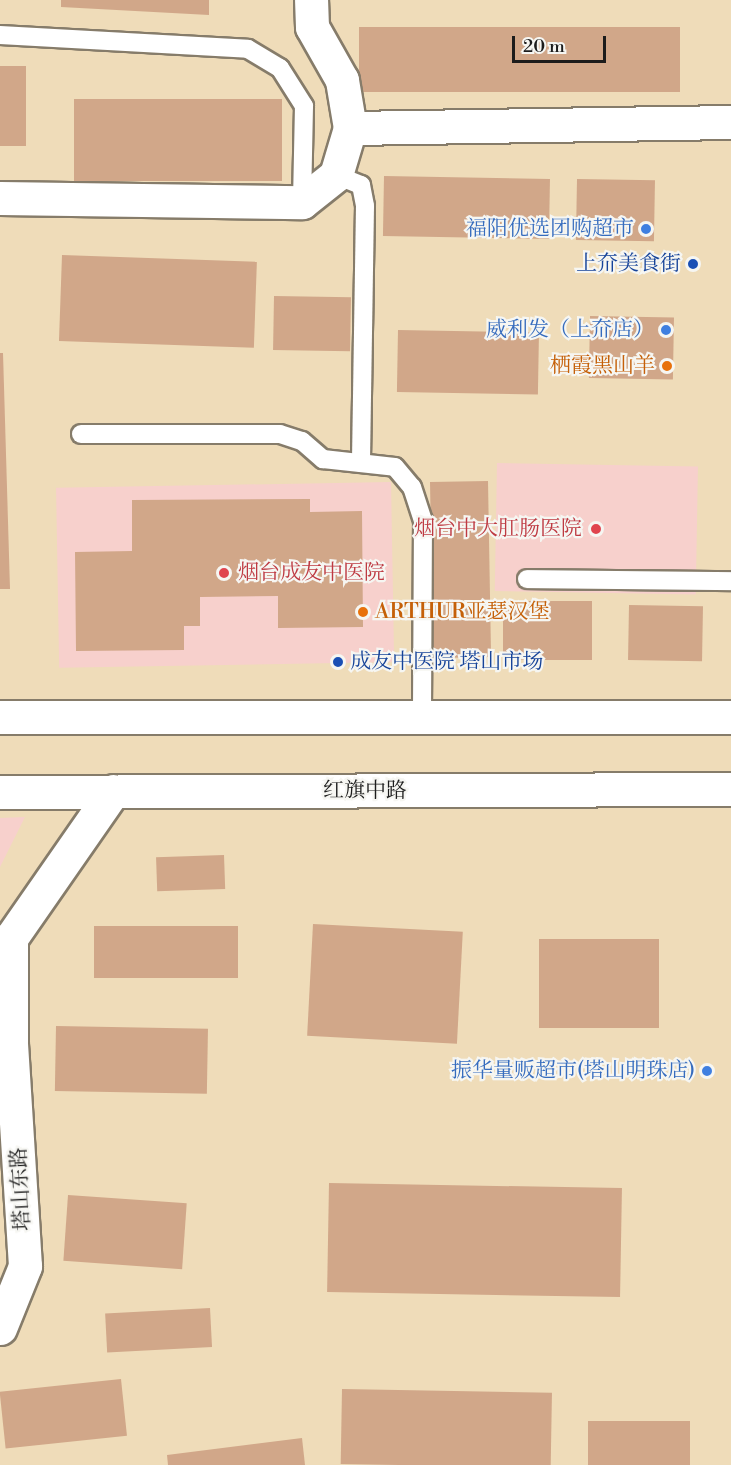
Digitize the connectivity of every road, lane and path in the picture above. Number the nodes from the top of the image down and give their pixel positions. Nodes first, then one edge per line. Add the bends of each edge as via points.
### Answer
1 (310, 0) edge
2 (0, 35) edge
3 (731, 122) edge
4 (350, 128) junction
5 (336, 175) junction
6 (0, 198) edge
7 (302, 202) junction
8 (81, 434) dead end
9 (361, 463) junction
10 (527, 579) dead end
11 (731, 581) edge
12 (0, 717) edge
13 (422, 717) junction
14 (731, 717) edge
15 (731, 789) edge
16 (113, 791) junction
17 (0, 792) edge
18 (5, 941) edge
19 (0, 1328) edge

1 - 4 street via 312,27 342,80
2 - 7 lane via 248,50 280,68 304,105
3 - 4 street
4 - 5 street
5 - 7 street
5 - 9 lane via 361,185 365,206
6 - 7 street
8 - 9 lane via 280,434 302,441 323,459
9 - 13 lane via 395,467 412,487 423,520
10 - 11 lane
12 - 13 street
13 - 14 street
15 - 16 street, 红旗中路
16 - 17 street, 红旗中路
16 - 18 street
18 - 19 street, 塔山东路 via 26,1266

